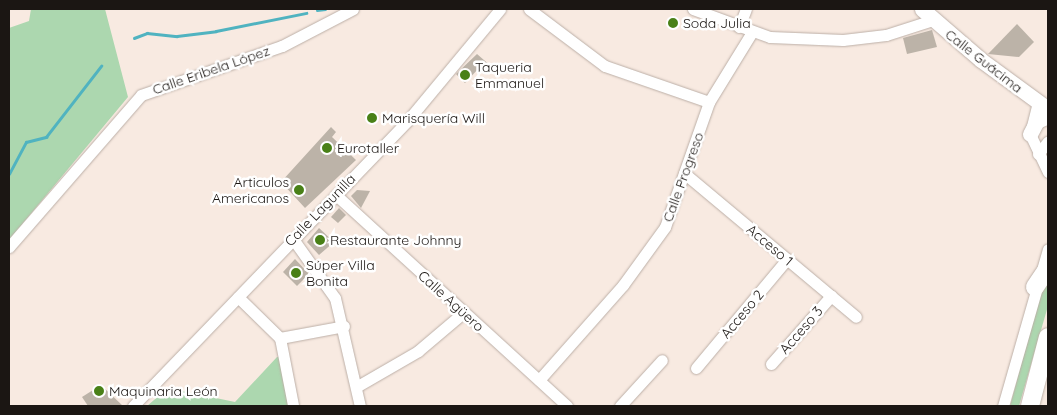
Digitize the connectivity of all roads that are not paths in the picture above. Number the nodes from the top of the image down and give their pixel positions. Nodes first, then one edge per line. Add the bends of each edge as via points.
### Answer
1 (353, 9) edge
2 (500, 9) edge
3 (529, 9) edge
4 (693, 9) edge
5 (746, 9) edge
6 (926, 12) edge
7 (739, 27) junction
8 (752, 32) junction
9 (709, 102) junction
10 (1043, 106) edge
11 (1048, 116) edge
12 (1030, 134) junction
13 (1048, 141) edge
14 (1038, 154) junction
15 (1048, 172) edge
16 (684, 174) junction
17 (336, 195) junction
18 (292, 239) junction
19 (9, 247) edge
20 (1048, 249) edge
21 (787, 259) junction
22 (1048, 268) edge
23 (1035, 287) junction
24 (831, 296) junction
25 (238, 297) junction
26 (464, 312) junction
27 (856, 317) dead end
28 (344, 326) junction
29 (1048, 337) edge
30 (280, 338) junction
31 (662, 360) dead end
32 (771, 364) dead end
33 (696, 368) dead end
34 (539, 380) junction
35 (356, 387) junction
36 (292, 405) edge
37 (133, 406) edge
38 (360, 406) edge
39 (567, 406) edge
40 (620, 406) edge
41 (1004, 406) edge
42 (1030, 406) edge

1 - 19 street, Calle Eribela López via 282,46 141,95
2 - 17 street, Calle Lagunilla via 419,107
3 - 9 street via 605,66
4 - 7 street
5 - 7 street
6 - 8 street via 886,36 843,40
6 - 10 main road, Calle Guácima
7 - 8 street
8 - 9 street, Calle Progreso
9 - 16 street, Calle Progreso
10 - 12 street
11 - 12 main road via 1038,121
12 - 14 street
13 - 14 street
14 - 15 street
16 - 21 street, Acceso 1
16 - 34 street, Calle Progreso via 665,227 646,256
17 - 18 street, Calle Lagunilla
17 - 26 street, Calle Agüero
18 - 25 street, Calle Lagunilla
18 - 28 street via 322,275
20 - 23 street
21 - 24 street, Acceso 1
21 - 33 street, Acceso 2
22 - 23 highway
23 - 41 street
24 - 27 street, Acceso 1
24 - 32 street, Acceso 3
25 - 30 street
25 - 37 street, Calle Lagunilla
26 - 34 street, Calle Agüero
26 - 35 street via 418,351
28 - 30 street
28 - 35 street
29 - 42 highway
30 - 36 street
31 - 40 street
34 - 39 street, Calle Agüero
35 - 38 street

